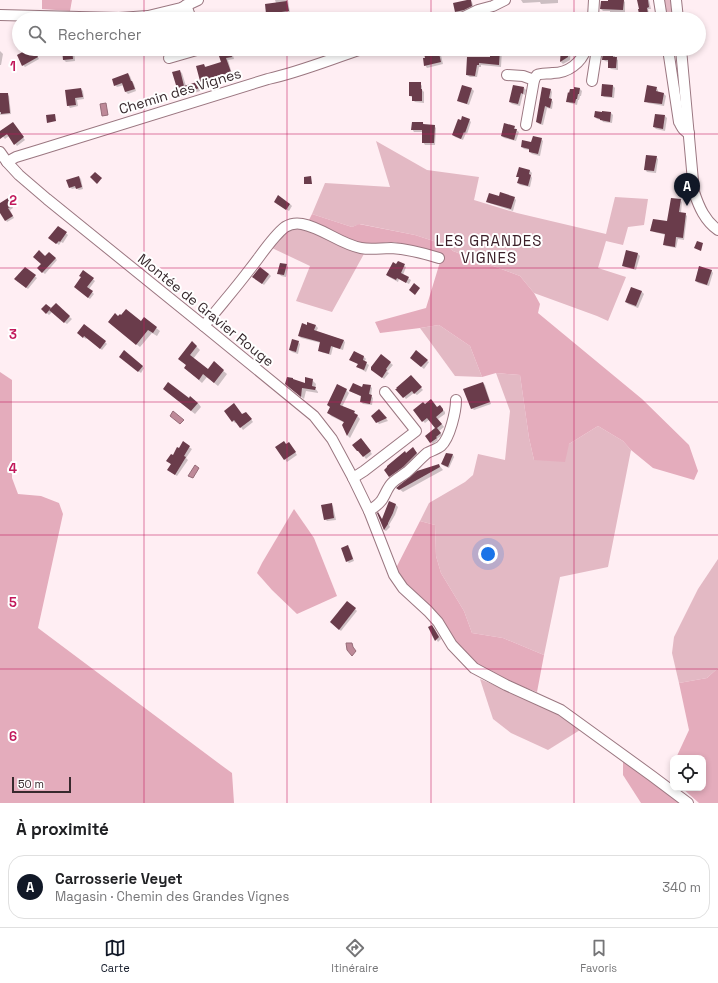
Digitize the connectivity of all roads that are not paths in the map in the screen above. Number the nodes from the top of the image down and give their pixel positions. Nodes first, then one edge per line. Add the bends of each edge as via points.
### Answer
1 (198, 0) edge
2 (505, 0) edge
3 (594, 0) edge
4 (659, 0) edge
5 (676, 0) edge
6 (186, 5) junction
7 (164, 12) edge
8 (188, 12) edge
9 (474, 12) edge
10 (593, 12) edge
11 (661, 12) edge
12 (677, 12) edge
13 (0, 15) edge
14 (12, 15) edge
15 (176, 56) edge
16 (342, 56) edge
17 (583, 56) edge
18 (596, 56) edge
19 (669, 56) edge
20 (682, 56) edge
21 (169, 58) dead end
22 (507, 75) dead end
23 (534, 80) junction
24 (592, 81) dead end
25 (526, 125) dead end
26 (689, 133) junction
27 (0, 152) edge
28 (7, 162) junction
29 (718, 230) edge
30 (439, 258) dead end
31 (204, 326) junction
32 (385, 392) dead end
33 (456, 400) dead end
34 (353, 478) junction
35 (369, 512) junction
36 (688, 803) edge

1 - 6 street
2 - 9 street
3 - 10 street
4 - 11 street
5 - 12 street
6 - 7 street
6 - 8 street
13 - 14 street
15 - 21 street
16 - 28 street, Chemin des Vignes via 16,157
17 - 23 street via 568,69 558,73 536,75
18 - 24 street
19 - 26 street via 679,122 682,129
20 - 26 street
22 - 23 street
23 - 25 street
26 - 29 street via 696,197 702,212
27 - 28 street, Montée de Gravier Rouge
28 - 31 street, Montée de Gravier Rouge via 46,200
30 - 31 street via 402,249 361,248 312,227 294,224 286,227 274,238
31 - 34 street, Montée de Gravier Rouge via 314,416 332,439
32 - 34 street via 416,431
33 - 35 street via 444,442 392,483 380,502
34 - 35 street, Montée de Gravier Rouge
35 - 36 street, Montée de Gravier Rouge via 394,576 438,622 452,645 474,668 561,710

